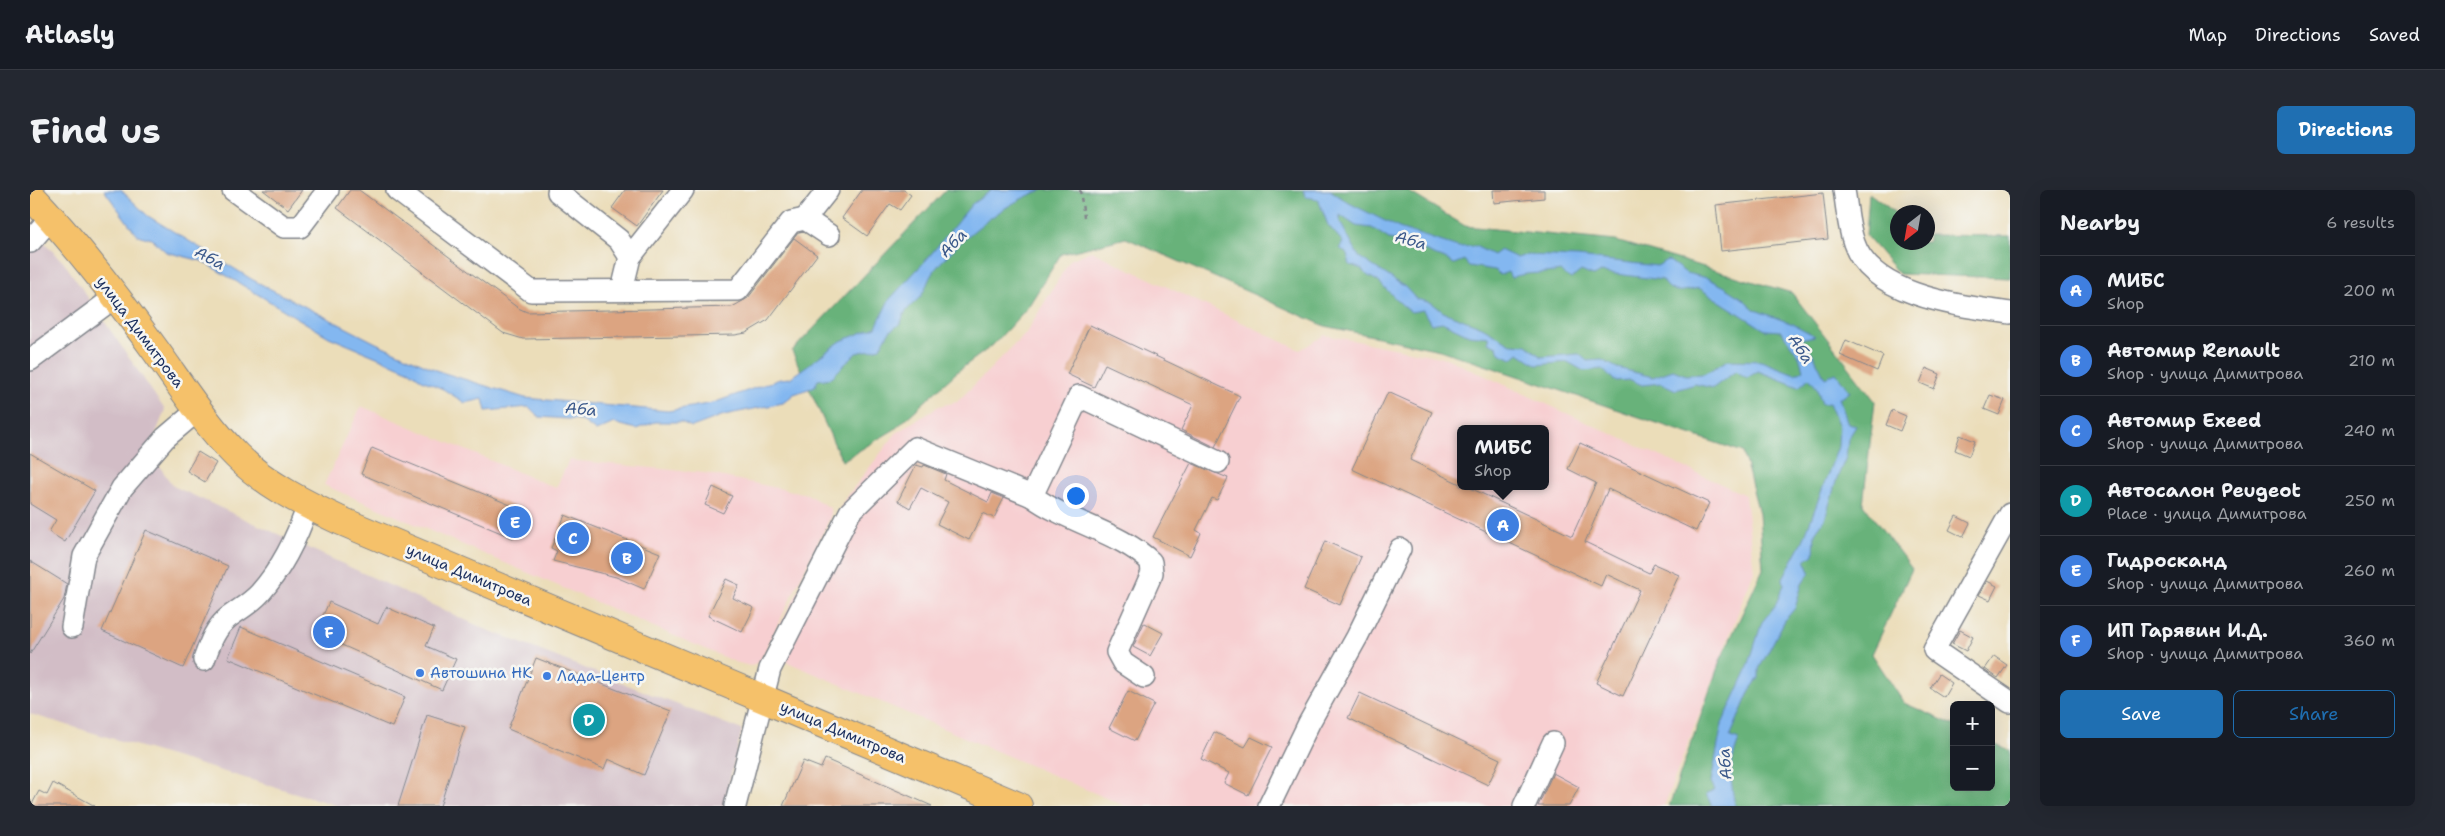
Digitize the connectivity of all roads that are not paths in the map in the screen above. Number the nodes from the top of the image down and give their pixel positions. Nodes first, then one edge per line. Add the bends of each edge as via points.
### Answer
1 (233, 190) edge
2 (328, 190) edge
3 (397, 190) edge
4 (560, 190) edge
5 (683, 190) edge
6 (1844, 190) edge
7 (823, 192) edge
8 (30, 195) edge
9 (51, 218) junction
10 (805, 220) junction
11 (828, 235) dead end
12 (30, 242) edge
13 (630, 257) junction
14 (622, 290) junction
15 (115, 297) junction
16 (2010, 313) edge
17 (30, 360) edge
18 (198, 410) junction
19 (1218, 462) dead end
20 (1032, 496) junction
21 (308, 505) junction
22 (2010, 514) edge
23 (1400, 549) dead end
24 (72, 627) dead end
25 (204, 660) dead end
26 (1144, 677) dead end
27 (763, 699) junction
28 (2010, 702) edge
29 (1553, 744) dead end
30 (735, 806) edge
31 (1018, 806) edge
32 (1269, 806) edge
33 (1524, 806) edge

1 - 2 street via 284,227 300,227
3 - 14 street via 531,291
4 - 13 street via 558,192 619,240
5 - 13 street
6 - 16 street via 1854,243 1863,259 1880,275 1910,293
7 - 10 street
8 - 9 main road, улица Димитрова
9 - 12 street
9 - 15 main road, улица Димитрова
10 - 11 street
10 - 14 street via 790,222 738,290
13 - 14 street
15 - 17 street
15 - 18 main road, улица Димитрова
18 - 21 main road, улица Димитрова via 238,457 268,481
18 - 24 street via 165,438 122,488 84,556
19 - 20 street via 1079,396
20 - 26 street via 1049,508 1129,546 1151,562 1152,573 1117,652 1123,663
20 - 27 street via 915,448 850,512 770,669
21 - 25 street via 293,545 277,571 259,594 220,626 212,636
21 - 27 main road, улица Димитрова
22 - 28 street via 1934,650
23 - 32 street
27 - 30 street
27 - 31 main road, улица Димитрова
29 - 33 street

